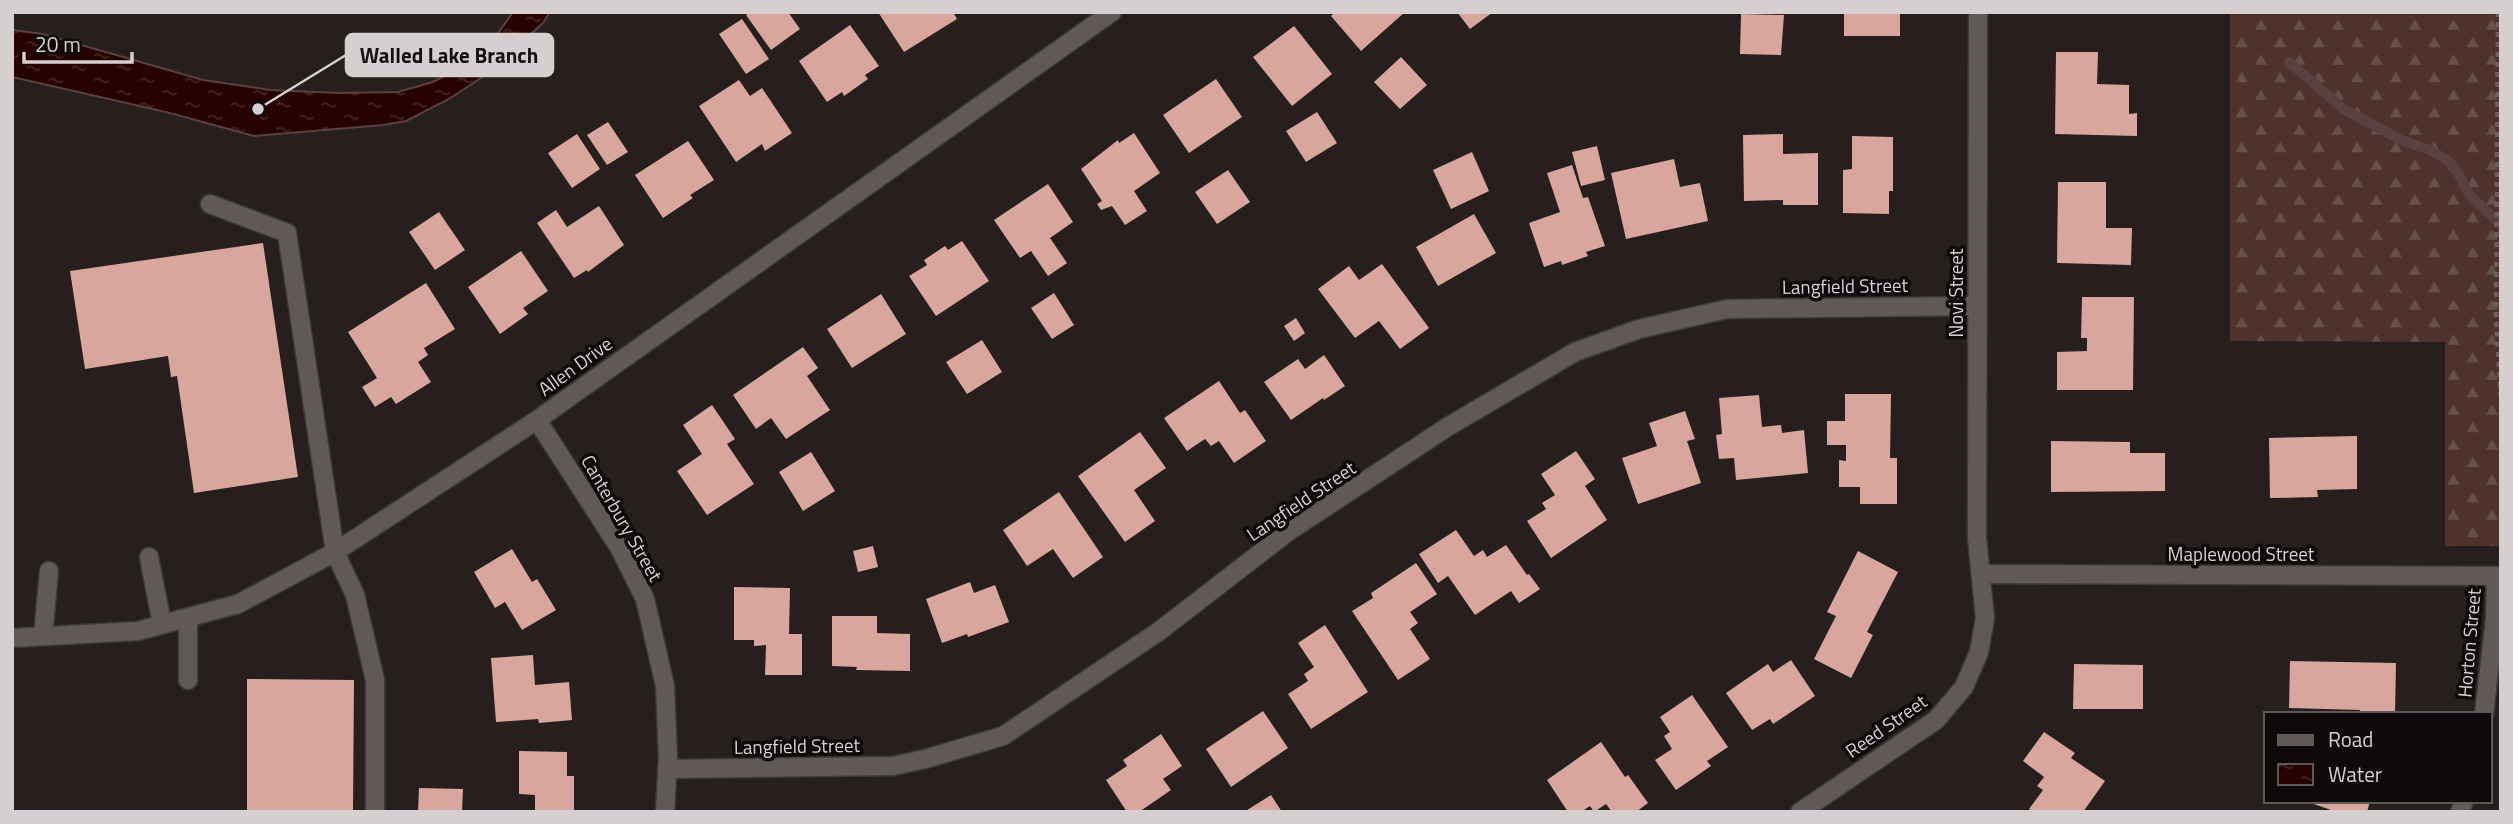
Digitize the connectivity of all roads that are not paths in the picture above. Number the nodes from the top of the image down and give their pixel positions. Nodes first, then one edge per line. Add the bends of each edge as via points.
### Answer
1 (1112, 12) edge
2 (1978, 12) edge
3 (210, 204) dead end
4 (1976, 306) junction
5 (537, 420) junction
6 (335, 552) junction
7 (149, 557) dead end
8 (49, 571) dead end
9 (1981, 574) junction
10 (2498, 576) edge
11 (188, 618) junction
12 (162, 624) junction
13 (43, 636) junction
14 (12, 638) edge
15 (188, 680) dead end
16 (2484, 712) edge
17 (667, 769) junction
18 (375, 812) edge
19 (665, 812) edge
20 (1800, 812) edge

1 - 5 street, Allen Drive
2 - 4 street, Novi Street
3 - 6 street via 287,233
4 - 9 street, Novi Street
4 - 17 street, Langfield Street via 1727,309 1639,329 1575,352 1449,426 1289,531 1158,632 1003,736 893,766
5 - 6 street, Allen Drive
5 - 17 street, Canterbury Street via 619,547 645,599 665,686
6 - 11 street, Allen Drive via 238,604
6 - 18 street via 355,594 375,680
7 - 12 street
8 - 13 street
9 - 10 street, Maplewood Street
9 - 20 street, Reed Street via 1986,618 1979,652 1964,687 1936,720
10 - 16 street, Horton Street
11 - 12 street, Allen Drive
11 - 15 street
12 - 13 street, Allen Drive via 138,631
13 - 14 street, Allen Drive
17 - 19 street, Canterbury Street

